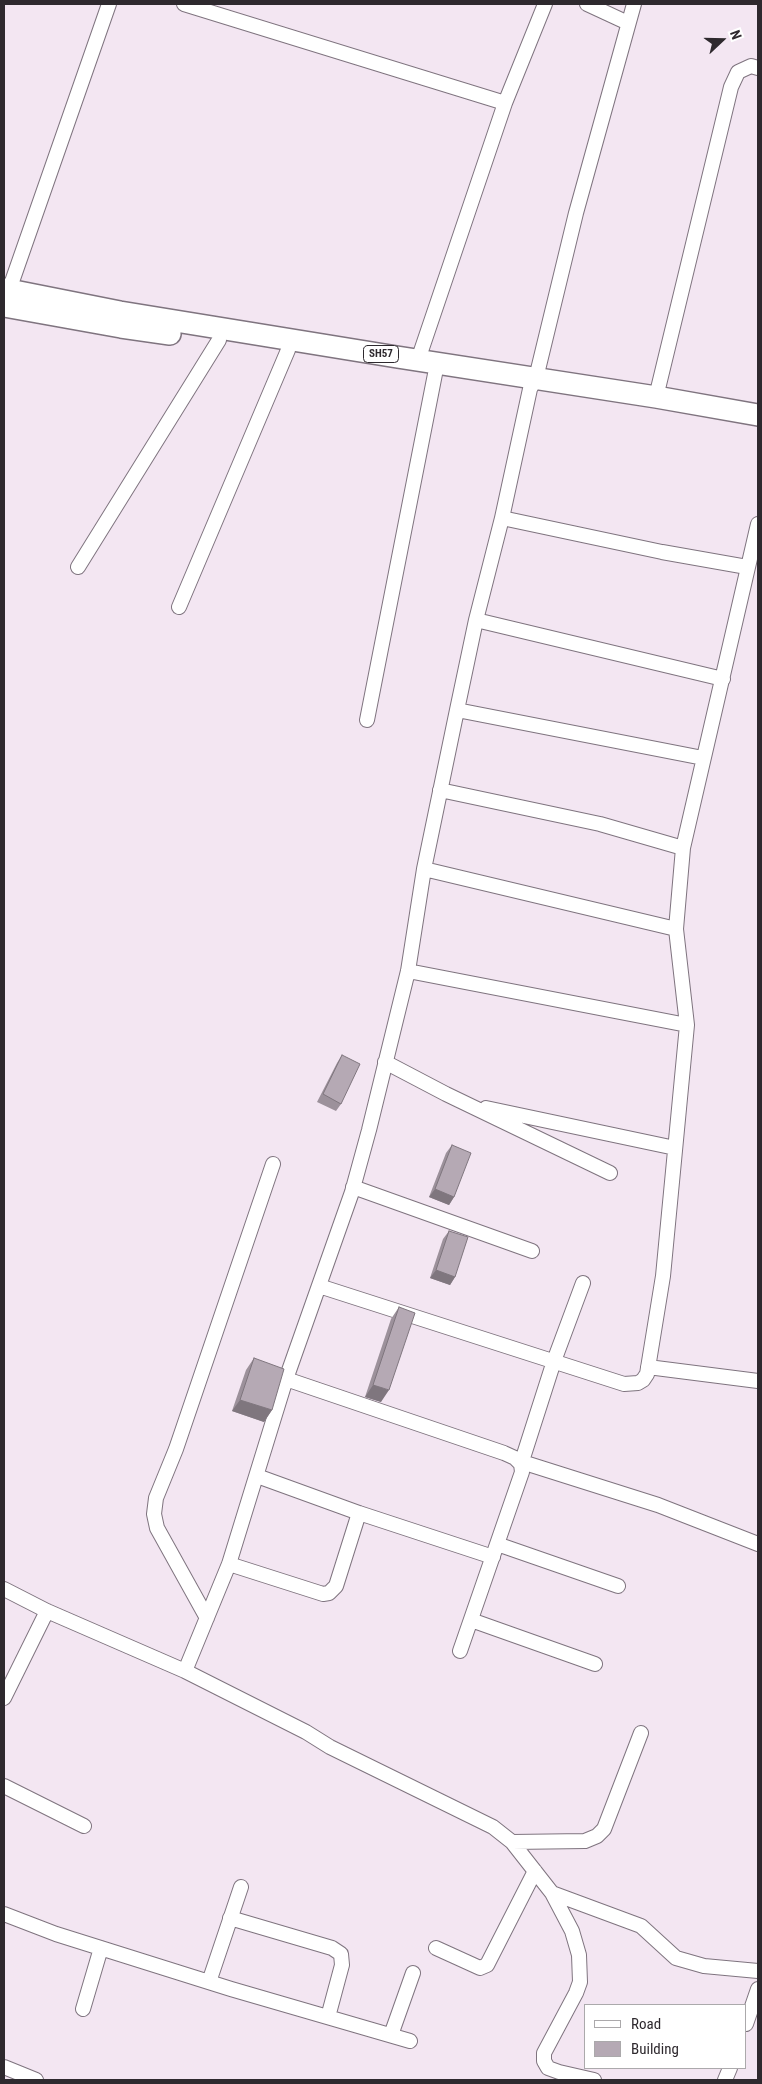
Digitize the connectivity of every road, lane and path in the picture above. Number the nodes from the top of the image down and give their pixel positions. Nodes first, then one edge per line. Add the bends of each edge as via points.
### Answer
1 (109, 4) edge
2 (184, 4) edge
3 (545, 4) edge
4 (587, 4) edge
5 (634, 4) edge
6 (628, 23) junction
7 (758, 68) edge
8 (505, 104) junction
9 (5, 298) edge
10 (219, 340) junction
11 (288, 350) junction
12 (418, 360) junction
13 (436, 374) junction
14 (533, 383) junction
15 (656, 397) junction
16 (758, 415) edge
17 (758, 427) edge
18 (502, 518) junction
19 (758, 524) edge
20 (78, 567) dead end
21 (747, 567) junction
22 (179, 607) dead end
23 (476, 620) junction
24 (723, 679) junction
25 (457, 710) junction
26 (367, 720) dead end
27 (703, 758) junction
28 (440, 790) junction
29 (682, 848) junction
30 (424, 869) junction
31 (676, 928) junction
32 (408, 971) junction
33 (688, 1025) junction
34 (385, 1062) junction
35 (464, 1103) junction
36 (675, 1148) junction
37 (273, 1164) dead end
38 (610, 1173) dead end
39 (353, 1187) junction
40 (532, 1251) dead end
41 (583, 1283) dead end
42 (319, 1286) junction
43 (554, 1361) junction
44 (648, 1367) junction
45 (286, 1379) junction
46 (758, 1381) edge
47 (521, 1463) junction
48 (257, 1476) junction
49 (359, 1513) junction
50 (758, 1544) edge
51 (495, 1550) junction
52 (229, 1564) junction
53 (618, 1586) dead end
54 (4, 1588) edge
55 (47, 1611) junction
56 (207, 1618) junction
57 (471, 1620) junction
58 (460, 1651) dead end
59 (595, 1664) dead end
60 (185, 1671) junction
61 (4, 1698) edge
62 (641, 1733) dead end
63 (4, 1786) edge
64 (84, 1826) dead end
65 (512, 1842) junction
66 (535, 1871) junction
67 (240, 1887) dead end
68 (552, 1893) junction
69 (4, 1914) edge
70 (230, 1918) junction
71 (101, 1948) junction
72 (436, 1948) dead end
73 (758, 1971) edge
74 (413, 1973) dead end
75 (209, 1982) junction
76 (758, 1989) edge
77 (83, 2009) dead end
78 (328, 2017) junction
79 (747, 2021) edge
80 (391, 2035) junction
81 (410, 2041) dead end
82 (4, 2067) edge
83 (36, 2080) edge
84 (594, 2080) edge

1 - 9 street
2 - 8 street
3 - 8 street
4 - 6 street
5 - 6 street
6 - 14 street
7 - 15 street via 751,66 738,72 731,87
8 - 12 street
9 - 10 main road, SH57 via 121,327
9 - 12 main road, SH57 via 120,312
10 - 11 main road, SH57
10 - 20 street
11 - 13 main road, SH57
11 - 22 street
12 - 14 main road, SH57
13 - 14 main road, SH57
13 - 26 street
14 - 15 main road, SH57
14 - 17 main road, SH57
14 - 18 street
15 - 16 main road, SH57
18 - 21 street
18 - 23 street
19 - 21 street
21 - 24 street
23 - 24 street
23 - 25 street
24 - 27 street
25 - 27 street
25 - 28 street
27 - 29 street
28 - 29 street via 600,824
28 - 30 street
29 - 31 street
30 - 31 street
30 - 32 street
31 - 33 street
32 - 33 street
32 - 34 street
33 - 36 street
34 - 35 street
34 - 39 street
35 - 36 street
35 - 38 street
36 - 44 street via 663,1276
37 - 56 street via 156,1498 154,1514 157,1528
39 - 40 street
39 - 42 street
41 - 43 street
42 - 43 street
42 - 45 street
43 - 44 street via 631,1384 643,1380
43 - 47 street
44 - 46 street
45 - 47 street via 504,1453
45 - 48 street
47 - 50 street via 658,1504
47 - 51 street via 522,1472
48 - 49 street
48 - 52 street
49 - 51 street
49 - 52 street via 336,1586 330,1593 323,1594
51 - 53 street
51 - 57 street
52 - 56 street
54 - 55 street
55 - 60 street
55 - 61 street
56 - 60 street
57 - 58 street
57 - 59 street
60 - 65 street via 493,1828
62 - 65 street via 604,1829 597,1836 585,1842
63 - 64 street
65 - 66 street
66 - 68 street
66 - 72 street via 488,1965 480,1968
67 - 70 street
68 - 73 street via 641,1926 676,1958 704,1966
68 - 84 street via 572,1931 580,1982 544,2052 544,2061 548,2068
69 - 71 street
70 - 75 street
70 - 78 street via 332,1948 341,1954 342,1965
71 - 75 street
71 - 77 street
74 - 80 street
75 - 78 street
76 - 79 street
78 - 80 street
80 - 81 street
82 - 83 street

